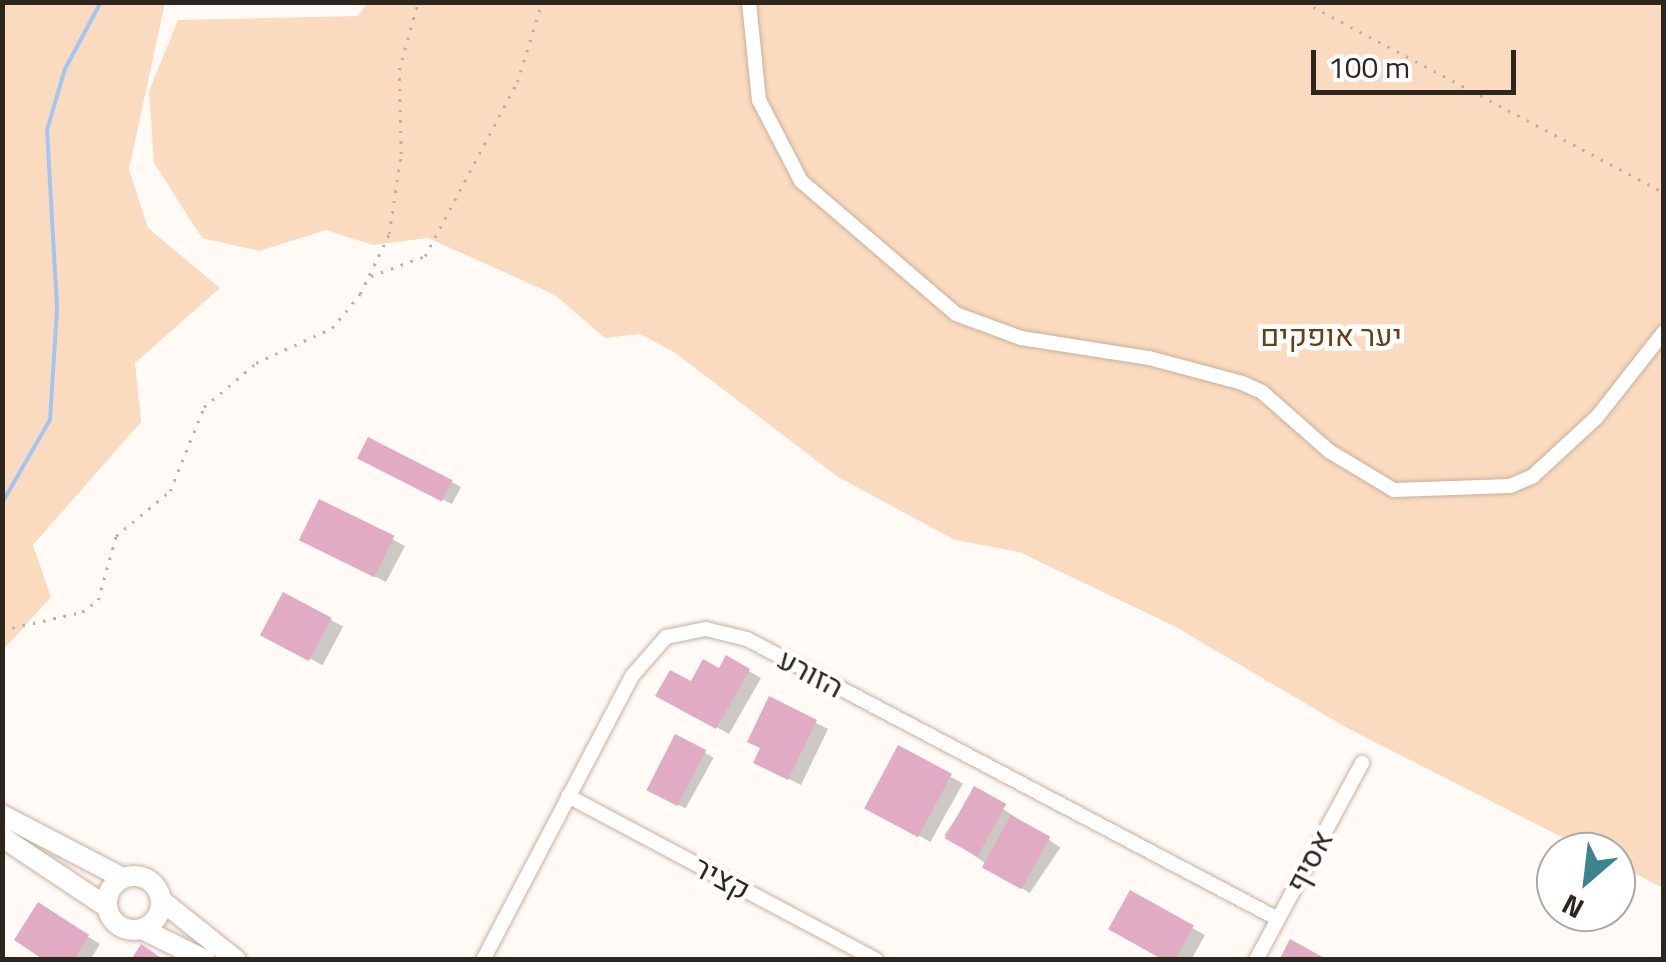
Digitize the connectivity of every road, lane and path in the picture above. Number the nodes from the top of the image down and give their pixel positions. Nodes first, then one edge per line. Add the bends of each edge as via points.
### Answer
1 (418, 2) edge
2 (542, 2) edge
3 (750, 2) edge
4 (1304, 2) edge
5 (1664, 194) edge
6 (370, 276) junction
7 (1664, 332) edge
8 (2, 630) edge
9 (1362, 763) dead end
10 (568, 796) junction
11 (2, 815) edge
12 (2, 837) edge
13 (122, 878) junction
14 (162, 901) junction
15 (108, 907) junction
16 (1278, 919) junction
17 (142, 929) junction
18 (206, 960) edge
19 (236, 960) edge
20 (483, 960) edge
21 (876, 960) edge
22 (1256, 960) edge

1 - 6 path via 399,70 398,188 389,234
2 - 6 path via 516,82 425,256
3 - 7 street via 760,100 801,180 956,314 1021,338 1148,358 1242,383 1394,490 1510,486 1533,476 1597,417
4 - 5 path
6 - 8 path via 332,328 256,364 204,407 170,491 116,536 98,600 82,612
9 - 16 street, אסיף
10 - 16 street, הזורע via 653,646 684,632 724,632
10 - 20 street, הזורע
10 - 21 street, קציר
11 - 13 main road
12 - 15 main road
13 - 14 main road via 148,879
13 - 15 main road via 110,890
14 - 17 main road via 157,918
14 - 19 main road
15 - 17 main road via 116,922
16 - 22 street, אסיף
17 - 18 main road

